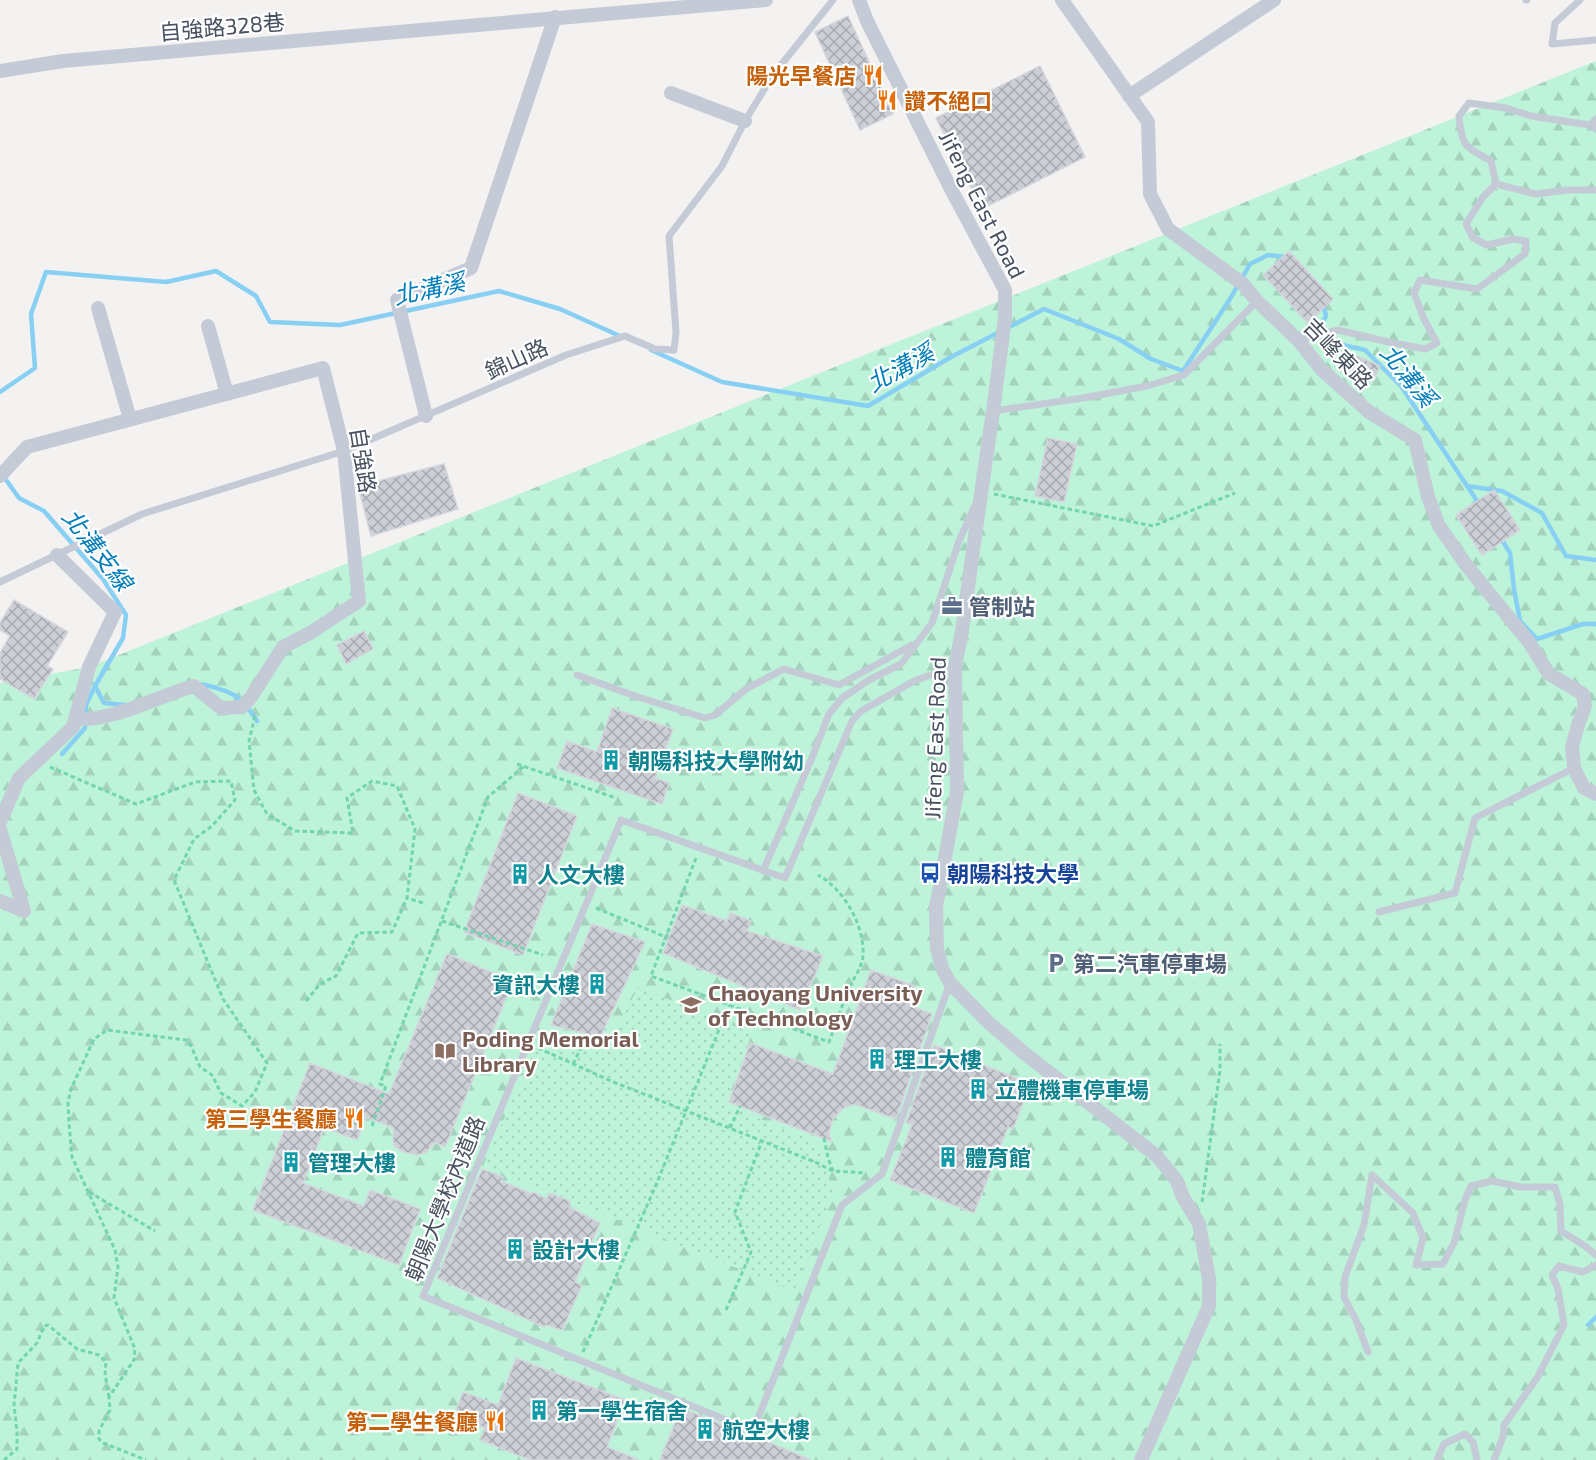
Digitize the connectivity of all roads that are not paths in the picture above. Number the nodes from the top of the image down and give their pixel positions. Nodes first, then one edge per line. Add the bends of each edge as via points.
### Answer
1 (766, 0) edge
2 (833, 0) edge
3 (859, 0) edge
4 (1064, 0) edge
5 (1274, 0) edge
6 (1580, 0) edge
7 (555, 18) junction
8 (1596, 40) edge
9 (0, 71) edge
10 (671, 93) dead end
11 (1130, 96) junction
12 (1596, 119) edge
13 (745, 122) junction
14 (1593, 127) edge
15 (1496, 184) junction
16 (1596, 190) edge
17 (1257, 301) junction
18 (98, 308) dead end
19 (208, 326) dead end
20 (1304, 339) junction
21 (227, 394) junction
22 (993, 411) junction
23 (426, 416) junction
24 (130, 419) junction
25 (344, 451) junction
26 (0, 476) edge
27 (981, 491) junction
28 (57, 555) junction
29 (0, 582) edge
30 (930, 625) junction
31 (955, 667) junction
32 (577, 675) dead end
33 (1591, 708) edge
34 (75, 719) junction
35 (1574, 768) junction
36 (1596, 794) edge
37 (0, 822) edge
38 (0, 829) edge
39 (763, 871) junction
40 (0, 901) edge
41 (1379, 912) dead end
42 (950, 983) junction
43 (1596, 1255) edge
44 (1596, 1265) edge
45 (1368, 1352) dead end
46 (1141, 1460) edge
47 (1437, 1460) edge
48 (1477, 1460) edge
49 (1494, 1460) edge

1 - 7 street, 自強路328巷
2 - 13 lane, 錦山路 via 773,75
3 - 22 street, Jifeng East Road via 1005,290
4 - 11 street, 吉峰東路
5 - 11 street
6 - 8 lane via 1555,23 1552,44
7 - 9 street, 自強路328巷 via 63,61
7 - 23 street via 471,268 397,300
10 - 13 street
11 - 17 street, 吉峰東路 via 1148,122 1150,194 1168,229 1232,275
12 - 14 lane
13 - 23 lane, 錦山路 via 722,166 669,236 674,350 655,349 625,336 566,355
14 - 15 lane via 1469,103 1459,116 1461,138 1469,148 1491,161
15 - 16 lane via 1536,194
15 - 20 lane via 1466,224 1473,238 1488,245 1513,239 1526,241 1525,254 1477,289 1420,280 1414,294 1437,343 1425,349 1338,330
17 - 20 street, 吉峰東路
17 - 22 lane via 1184,375 1148,387
18 - 24 street
19 - 21 street
20 - 33 street, 吉峰東路 via 1322,370 1369,412 1415,440 1439,526 1529,642 1549,674 1583,694
21 - 24 street, 自強路
21 - 25 street, 自強路 via 323,368
22 - 27 street, Jifeng East Road
23 - 25 lane, 錦山路
24 - 26 street, 自強路 via 27,447
25 - 28 lane, 錦山路 via 142,514
25 - 34 street, 自強路 via 359,601 283,647 242,707 221,708 194,686 129,709 89,720
27 - 30 lane
27 - 31 street, Jifeng East Road
28 - 29 lane, 錦山路
28 - 34 street via 115,612 89,667
30 - 32 lane via 910,647 839,685 784,669 705,718
30 - 39 lane via 901,664 842,698 829,714
31 - 39 lane, 朝陽大學校內道路 via 916,680 861,711 852,721 785,878
31 - 42 street, Jifeng East Road via 957,792 942,856 936,907 937,950
33 - 35 street, 吉峰東路 via 1578,725 1572,747
34 - 37 street via 73,728 18,778
35 - 36 street via 1584,788
35 - 41 lane via 1475,818 1455,893
38 - 40 street via 24,911
39 - 42 lane, 朝陽大學校內道路 via 621,820 423,1296 753,1431 842,1205 882,1174
42 - 46 street, Jifeng East Road via 1024,1053 1157,1156 1177,1181 1198,1224 1209,1279 1209,1306
43 - 45 lane via 1561,1230 1555,1187 1521,1187 1492,1180 1471,1186 1455,1243 1443,1264 1416,1265 1423,1238 1413,1213 1372,1175 1364,1225 1345,1277 1344,1296
44 - 49 lane via 1583,1272 1559,1266 1552,1275 1564,1325 1537,1378 1504,1425
47 - 48 lane via 1444,1444 1465,1434 1473,1442

